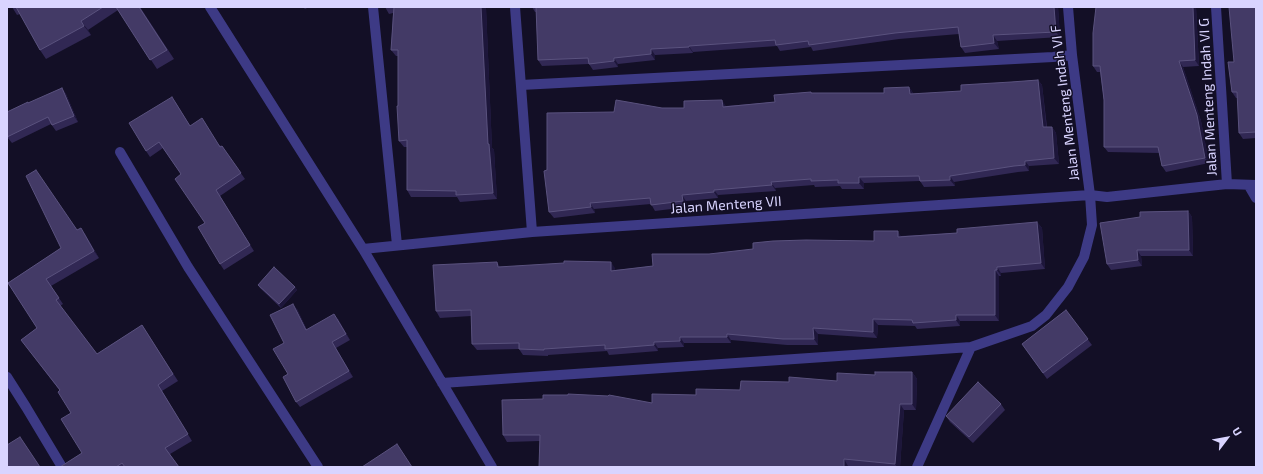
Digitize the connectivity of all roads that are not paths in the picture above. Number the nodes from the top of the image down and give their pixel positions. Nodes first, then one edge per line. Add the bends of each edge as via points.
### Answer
1 (210, 7) edge
2 (373, 7) edge
3 (515, 7) edge
4 (1068, 7) edge
5 (1216, 7) edge
6 (1072, 55) junction
7 (521, 85) junction
8 (120, 152) dead end
9 (1227, 184) junction
10 (1252, 185) edge
11 (1090, 195) junction
12 (1256, 198) edge
13 (532, 232) junction
14 (397, 245) junction
15 (363, 249) junction
16 (971, 347) junction
17 (7, 377) edge
18 (442, 383) junction
19 (62, 467) edge
20 (318, 467) edge
21 (492, 467) edge
22 (917, 467) edge

1 - 15 street
2 - 14 street
3 - 7 street
4 - 6 street, Jalan Menteng Indah VI F
5 - 9 street, Jalan Menteng Indah VI G
6 - 7 street
6 - 11 street, Jalan Menteng Indah VI F
7 - 13 street
8 - 20 street via 188,267
9 - 10 street, Jalan Menteng VII
9 - 11 street, Jalan Menteng VII via 1107,197
10 - 12 street
11 - 13 street, Jalan Menteng VII
11 - 16 street, Jalan Menteng Indah VI F via 1092,226 1084,257 1068,287 1046,314 1032,326
13 - 14 street, Jalan Menteng VII
14 - 15 street, Jalan Menteng VII
15 - 18 street
16 - 18 street, Jalan Menteng Indah VI F
16 - 22 street
17 - 19 street
18 - 21 street

